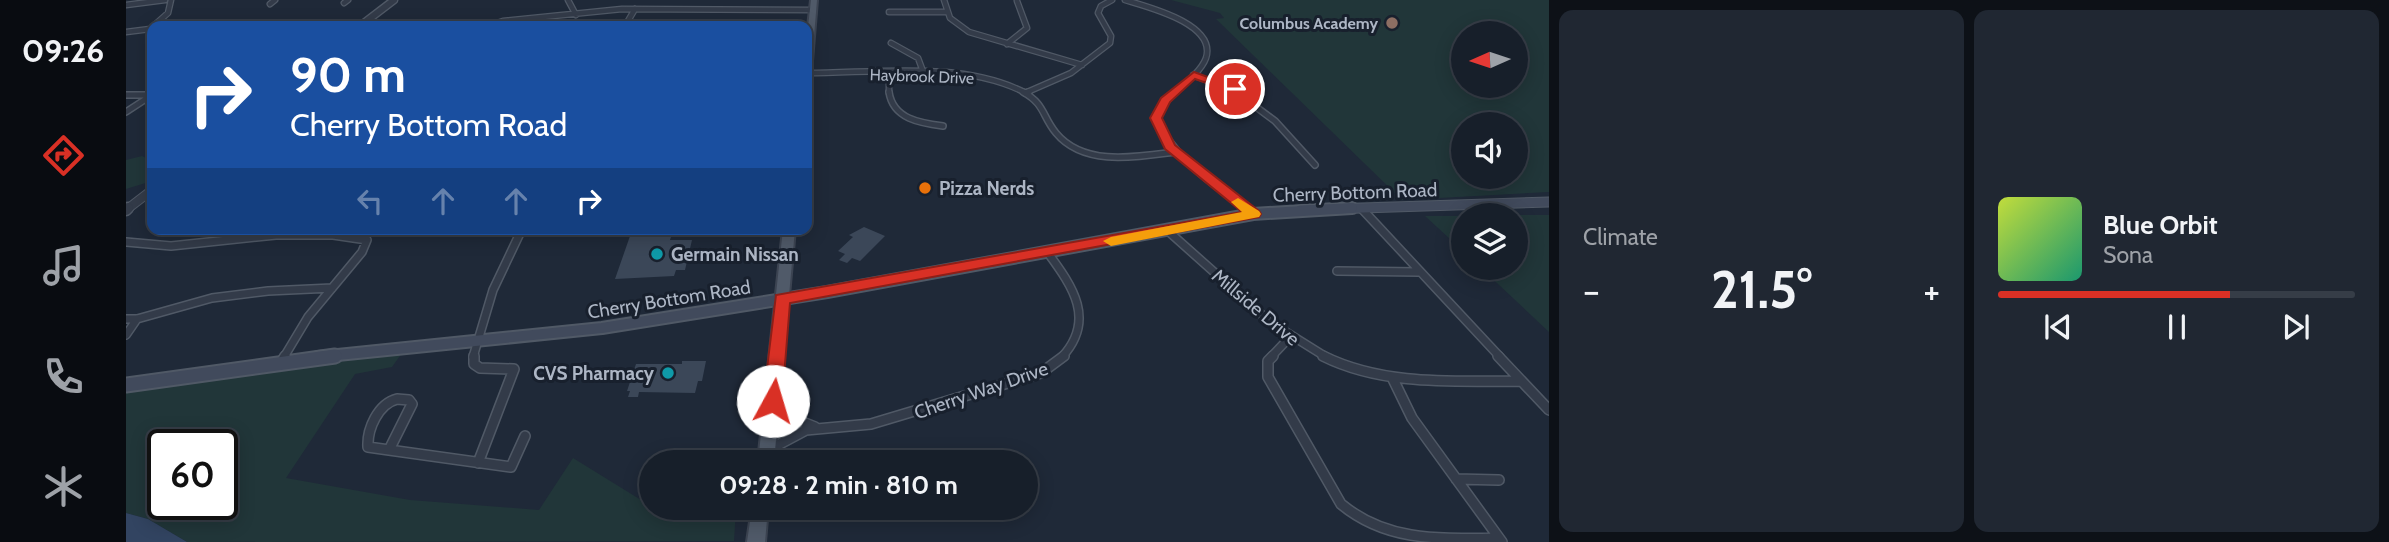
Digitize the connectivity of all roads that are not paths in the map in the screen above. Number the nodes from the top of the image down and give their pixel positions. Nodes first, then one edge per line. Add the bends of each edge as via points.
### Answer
1 (165, 0) edge
2 (171, 0) edge
3 (275, 0) edge
4 (394, 0) edge
5 (568, 0) edge
6 (697, 0) edge
7 (814, 0) edge
8 (944, 0) edge
9 (1112, 0) edge
10 (1125, 0) edge
11 (1017, 1) edge
12 (270, 4) dead end
13 (126, 5) edge
14 (635, 9) junction
15 (694, 9) junction
16 (813, 10) junction
17 (889, 12) dead end
18 (947, 12) junction
19 (576, 15) junction
20 (160, 21) edge
21 (367, 21) edge
22 (508, 21) edge
23 (628, 21) edge
24 (812, 21) edge
25 (147, 31) edge
26 (126, 32) edge
27 (891, 43) dead end
28 (1007, 44) junction
29 (1082, 65) junction
30 (812, 73) edge
31 (888, 74) junction
32 (925, 74) junction
33 (1194, 75) junction
34 (1025, 93) junction
35 (126, 95) edge
36 (147, 95) edge
37 (147, 98) edge
38 (126, 112) edge
39 (943, 126) dead end
40 (1175, 152) junction
41 (1315, 165) dead end
42 (147, 194) edge
43 (1549, 202) edge
44 (1362, 209) junction
45 (126, 210) edge
46 (1254, 214) junction
47 (1168, 231) junction
48 (519, 235) edge
49 (788, 235) edge
50 (126, 242) edge
51 (1048, 253) junction
52 (1337, 271) dead end
53 (1419, 272) junction
54 (332, 288) junction
55 (782, 299) junction
56 (126, 319) edge
57 (136, 319) junction
58 (126, 335) edge
59 (1289, 338) junction
60 (478, 341) junction
61 (282, 362) junction
62 (1392, 377) junction
63 (1520, 381) junction
64 (126, 385) edge
65 (773, 401) junction
66 (1549, 411) edge
67 (820, 427) junction
68 (525, 436) dead end
69 (389, 450) junction
70 (767, 450) edge
71 (776, 450) edge
72 (478, 463) junction
73 (1457, 479) junction
74 (1499, 480) dead end
75 (758, 520) edge
76 (1500, 540) edge
77 (756, 542) edge

1 - 13 street
2 - 20 street
3 - 12 street
4 - 21 street
5 - 19 street
6 - 15 street
7 - 16 main road
8 - 18 street
9 - 29 street via 1098,13 1111,36 1110,43
10 - 33 street via 1168,14 1199,32 1209,51
11 - 28 street via 1027,28
14 - 15 street
14 - 19 street
14 - 23 street
15 - 16 street
16 - 24 main road
17 - 18 street
18 - 28 street via 960,27
19 - 22 street
25 - 26 street
27 - 32 street via 918,58
28 - 29 street
29 - 34 street via 1050,85
30 - 31 street, Haybrook Drive
31 - 32 street, Haybrook Drive
31 - 39 street via 891,102 899,113
32 - 34 street, Haybrook Drive via 979,77
33 - 40 street via 1165,100 1156,118
33 - 41 street via 1255,101
34 - 40 street, Haybrook Drive via 1045,109 1057,134 1080,149 1111,157
35 - 36 street
37 - 38 street
40 - 46 street
42 - 45 street
43 - 44 main road, Cherry Bottom Road
44 - 46 main road, Cherry Bottom Road
44 - 53 street
46 - 47 main road, Cherry Bottom Road
47 - 51 main road, Cherry Bottom Road
47 - 59 street, Millside Drive
48 - 60 street via 493,290
49 - 55 main road
50 - 54 street via 171,246 275,235 367,240
51 - 55 main road, Cherry Bottom Road
51 - 67 street, Cherry Way Drive via 1073,287 1082,322 1077,338 1053,367 871,424
52 - 53 street
53 - 63 street
54 - 57 street via 212,298
54 - 61 street via 308,317
55 - 60 main road, Cherry Bottom Road via 602,328
55 - 65 main road
56 - 57 street
57 - 58 street
59 - 62 street, Millside Drive via 1340,363
59 - 76 street via 1268,361 1268,377 1341,504 1357,520 1401,537
60 - 61 main road, Cherry Bottom Road
60 - 72 street via 474,364 514,369
61 - 64 main road, Cherry Bottom Road
62 - 63 street, Millside Drive
62 - 73 street via 1412,418
63 - 66 street
65 - 67 street, Cherry Way Drive via 795,419
65 - 70 main road
67 - 71 street, Cherry Way Drive via 782,442
68 - 72 street via 511,467
69 - 69 street via 368,447 368,435 386,404 402,398 412,404
69 - 72 street
73 - 74 street
73 - 76 street
75 - 77 main road

